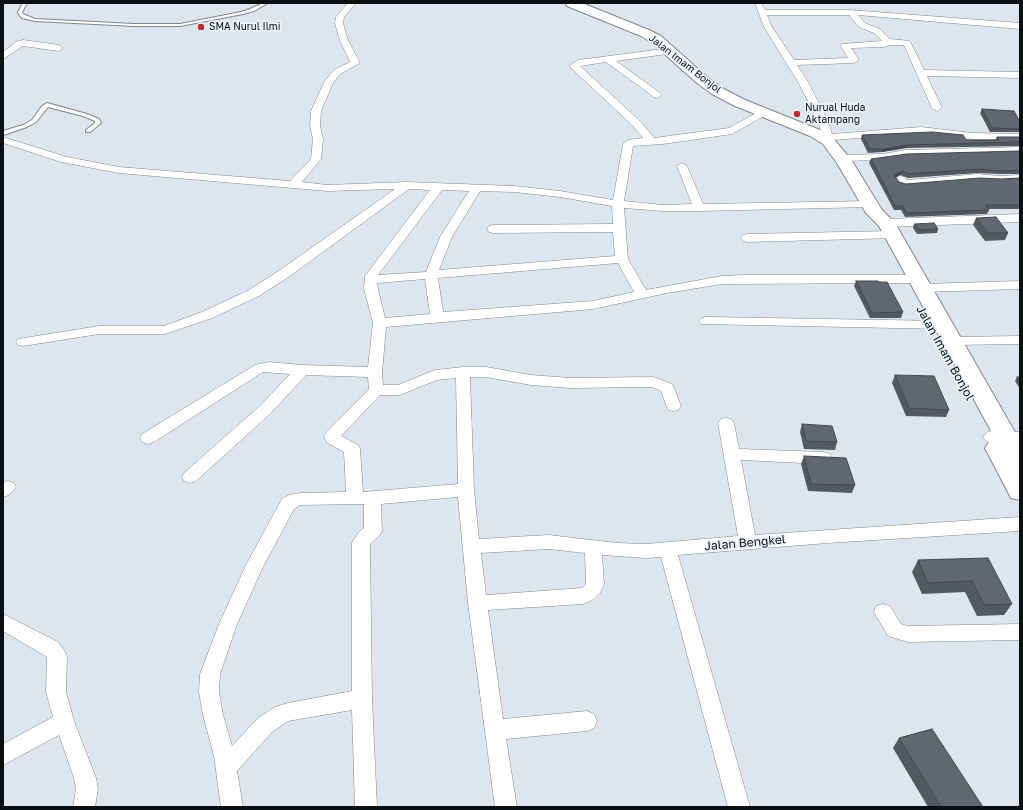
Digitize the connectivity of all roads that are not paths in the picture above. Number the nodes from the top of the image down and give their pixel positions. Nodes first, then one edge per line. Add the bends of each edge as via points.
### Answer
1 (25, 3) edge
2 (266, 3) edge
3 (352, 3) edge
4 (571, 3) edge
5 (759, 7) edge
6 (850, 12) junction
7 (1020, 26) edge
8 (888, 42) junction
9 (59, 48) dead end
10 (671, 51) junction
11 (3, 56) edge
12 (609, 60) junction
13 (791, 63) junction
14 (920, 73) junction
15 (1020, 75) edge
16 (657, 95) dead end
17 (937, 108) dead end
18 (764, 113) junction
19 (88, 131) dead end
20 (3, 133) edge
21 (1020, 137) edge
22 (828, 139) junction
23 (3, 140) edge
24 (651, 141) junction
25 (16, 145) junction
26 (3, 150) edge
27 (1020, 150) edge
28 (841, 158) junction
29 (682, 166) dead end
30 (1020, 178) edge
31 (900, 179) dead end
32 (293, 185) junction
33 (407, 185) junction
34 (439, 186) junction
35 (477, 187) junction
36 (618, 204) junction
37 (699, 208) junction
38 (1020, 218) edge
39 (880, 222) junction
40 (619, 228) junction
41 (493, 229) dead end
42 (747, 238) dead end
43 (622, 259) junction
44 (431, 274) junction
45 (370, 280) junction
46 (914, 282) junction
47 (1020, 285) edge
48 (642, 295) junction
49 (437, 317) junction
50 (706, 321) dead end
51 (380, 323) junction
52 (942, 331) junction
53 (1020, 340) edge
54 (24, 342) dead end
55 (302, 370) junction
56 (375, 372) junction
57 (462, 372) junction
58 (376, 390) junction
59 (673, 406) dead end
60 (726, 423) dead end
61 (148, 438) dead end
62 (1006, 438) edge
63 (731, 454) junction
64 (838, 458) edge
65 (1020, 462) edge
66 (190, 477) dead end
67 (466, 490) junction
68 (1020, 491) edge
69 (363, 498) junction
70 (1020, 524) edge
71 (748, 543) junction
72 (471, 546) junction
73 (593, 547) junction
74 (668, 550) junction
75 (477, 603) junction
76 (883, 612) dead end
77 (3, 622) edge
78 (1020, 632) edge
79 (362, 699) junction
80 (64, 721) junction
81 (586, 721) dead end
82 (494, 730) junction
83 (3, 754) edge
84 (226, 769) junction
85 (84, 807) edge
86 (232, 807) edge
87 (366, 807) edge
88 (506, 807) edge
89 (739, 807) edge

1 - 2 lane via 21,15 35,20 134,25 180,25 241,13
3 - 32 street via 339,22 343,38 355,63 337,72 328,82 316,111 316,159
4 - 10 highway, Jalan Imam Bonjol via 645,33
5 - 6 street
5 - 13 street via 768,27
6 - 7 street via 904,12
6 - 8 street via 862,25 877,31
8 - 13 street via 844,47 854,60
8 - 14 street via 907,43
9 - 11 street via 23,43
10 - 12 street
10 - 18 highway, Jalan Imam Bonjol via 717,91
12 - 16 street
12 - 24 street via 578,63 574,67 637,124
13 - 22 street via 823,121
14 - 15 street
14 - 17 street
18 - 22 highway, Jalan Imam Bonjol
18 - 24 street via 732,131
19 - 20 lane via 98,123 97,120 47,105 34,121
21 - 22 street via 972,136 921,130
22 - 28 highway, Jalan Imam Bonjol
23 - 25 street
24 - 36 street via 628,144
25 - 26 street
25 - 32 street via 65,160 119,170
27 - 28 street via 906,153 882,157
28 - 39 highway, Jalan Imam Bonjol
29 - 37 street
30 - 31 street via 978,177 905,184
32 - 33 street via 334,188
33 - 34 street
33 - 54 street via 279,277 254,293 207,315 165,330 99,330
34 - 35 street
34 - 45 street via 374,271
35 - 36 street via 536,191
35 - 44 street via 457,216
36 - 37 street
36 - 40 street
37 - 39 street
38 - 39 street
39 - 42 street
39 - 46 highway, Jalan Imam Bonjol
40 - 41 street
40 - 43 street
43 - 44 street
43 - 48 street
44 - 45 street
44 - 49 street
45 - 51 street
46 - 47 street
46 - 48 street via 743,279 703,282
46 - 52 highway, Jalan Imam Bonjol
48 - 49 street via 593,305
49 - 51 street
50 - 52 street
51 - 56 street
52 - 53 street
52 - 62 highway, Jalan Imam Bonjol
52 - 62 highway, Jalan Imam Bonjol
55 - 56 street
55 - 61 street via 260,368
55 - 66 street via 260,414
56 - 58 street
57 - 58 street via 435,374 400,390
57 - 59 street via 486,372 531,380 570,383 654,382 667,388
57 - 67 street
58 - 69 street via 332,436 352,449
60 - 63 street
62 - 65 highway, Jalan Imam Bonjol
62 - 68 highway, Jalan Imam Bonjol
63 - 64 street
63 - 71 street
67 - 69 street
67 - 72 street
69 - 79 street via 373,531 361,543
69 - 84 street via 300,499 290,502 255,565 228,624 210,674 209,692
70 - 71 street, Jalan Bengkel
71 - 74 street, Jalan Bengkel
72 - 73 street, Jalan Bengkel via 549,542
72 - 75 street
73 - 74 street, Jalan Bengkel
73 - 75 street via 595,584 588,594
74 - 89 street
75 - 82 street
76 - 78 street via 895,630 908,634
77 - 80 street via 55,652 56,692
79 - 84 street via 282,714 265,725
79 - 87 street
80 - 83 street
80 - 85 street via 85,778 87,789
81 - 82 street
82 - 88 street
84 - 86 street

